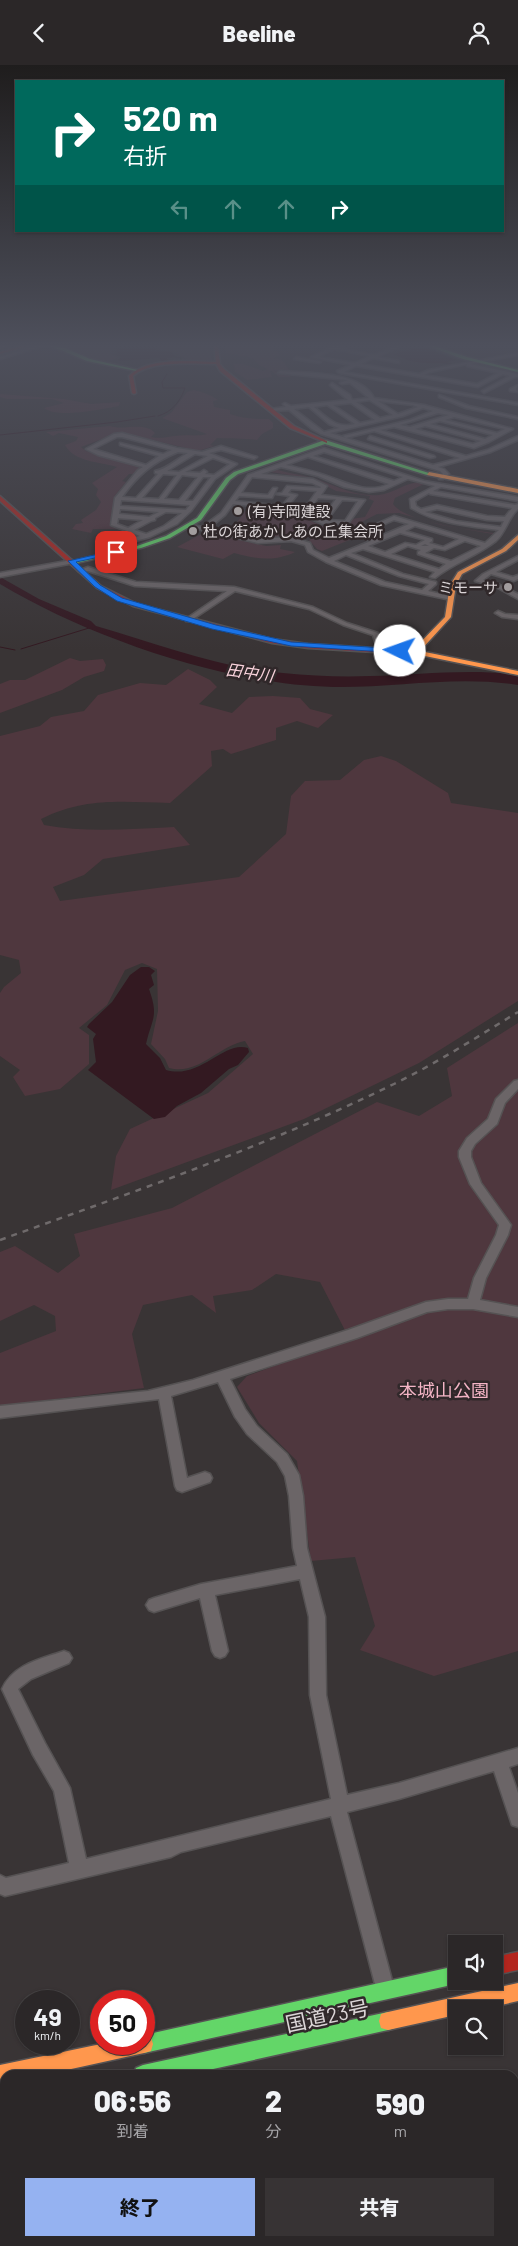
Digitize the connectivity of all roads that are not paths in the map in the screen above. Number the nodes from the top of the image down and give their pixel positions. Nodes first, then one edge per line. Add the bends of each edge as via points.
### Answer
1 (95, 446) edge
2 (118, 446) edge
3 (128, 446) edge
4 (165, 446) edge
5 (312, 446) edge
6 (355, 446) edge
7 (363, 446) edge
8 (395, 446) edge
9 (427, 446) edge
10 (474, 446) edge
11 (501, 446) edge
12 (177, 449) junction
13 (108, 451) dead end
14 (489, 451) junction
15 (449, 452) junction
16 (195, 453) junction
17 (202, 453) junction
18 (100, 454) junction
19 (309, 455) junction
20 (163, 456) junction
21 (213, 456) junction
22 (432, 457) junction
23 (464, 457) junction
24 (156, 459) junction
25 (226, 461) junction
26 (417, 462) junction
27 (254, 465) junction
28 (280, 465) junction
29 (368, 465) junction
30 (146, 466) junction
31 (267, 469) junction
32 (300, 470) junction
33 (353, 470) junction
34 (140, 471) junction
35 (160, 472) junction
36 (345, 473) junction
37 (180, 474) junction
38 (200, 475) junction
39 (213, 476) junction
40 (434, 476) junction
41 (408, 477) junction
42 (274, 478) junction
43 (270, 483) dead end
44 (393, 483) junction
45 (387, 487) junction
46 (265, 488) dead end
47 (204, 489) junction
48 (221, 490) junction
49 (274, 491) junction
50 (518, 491) edge
51 (285, 492) junction
52 (430, 492) junction
53 (319, 493) junction
54 (237, 494) junction
55 (118, 498) junction
56 (340, 498) junction
57 (448, 498) junction
58 (138, 499) junction
59 (518, 499) edge
60 (160, 501) junction
61 (181, 502) junction
62 (232, 502) junction
63 (193, 503) junction
64 (3, 504) edge
65 (117, 507) junction
66 (284, 507) junction
67 (437, 507) junction
68 (514, 508) edge
69 (166, 510) junction
70 (307, 510) junction
71 (419, 511) junction
72 (187, 512) junction
73 (404, 514) dead end
74 (116, 516) junction
75 (394, 518) junction
76 (152, 519) junction
77 (506, 519) junction
78 (322, 522) junction
79 (415, 524) junction
80 (188, 526) junction
81 (204, 529) junction
82 (502, 529) junction
83 (129, 530) junction
84 (400, 531) junction
85 (145, 536) junction
86 (518, 537) edge
87 (464, 539) junction
88 (378, 541) junction
89 (485, 545) junction
90 (425, 546) junction
91 (364, 547) junction
92 (127, 550) junction
93 (469, 553) junction
94 (348, 554) junction
95 (385, 554) junction
96 (518, 558) edge
97 (486, 559) junction
98 (72, 561) junction
99 (328, 561) junction
100 (450, 563) junction
101 (505, 565) junction
102 (81, 571) junction
103 (439, 571) junction
104 (491, 572) junction
105 (2, 574) edge
106 (433, 577) dead end
107 (518, 577) edge
108 (234, 589) junction
109 (518, 589) edge
110 (509, 592) junction
111 (422, 593) junction
112 (518, 597) edge
113 (451, 598) junction
114 (498, 613) dead end
115 (518, 617) edge
116 (188, 620) junction
117 (400, 651) junction
118 (415, 652) junction
119 (518, 673) edge
120 (518, 1083) edge
121 (473, 1304) junction
122 (518, 1312) edge
123 (222, 1376) junction
124 (164, 1392) junction
125 (0, 1412) edge
126 (205, 1478) dead end
127 (304, 1571) junction
128 (206, 1590) junction
129 (154, 1605) dead end
130 (220, 1651) dead end
131 (64, 1658) dead end
132 (518, 1756) edge
133 (499, 1761) junction
134 (339, 1806) junction
135 (518, 1819) edge
136 (79, 1869) junction
137 (0, 1884) edge
138 (518, 1961) edge
139 (503, 1965) edge
140 (448, 1977) edge
141 (386, 1992) junction
142 (518, 1992) edge
143 (155, 2042) edge
144 (93, 2055) edge
145 (23, 2070) edge
146 (167, 2070) edge

1 - 18 street via 89,449
2 - 24 street via 115,447
3 - 20 street
4 - 12 street
5 - 27 main road
6 - 40 main road
7 - 26 street
8 - 22 street
9 - 15 street
10 - 14 street
11 - 14 street
12 - 16 street
12 - 20 street
13 - 18 street
14 - 23 street
15 - 22 street
15 - 23 street
16 - 17 street
16 - 35 street
17 - 21 street
17 - 27 street via 221,448
18 - 30 street
19 - 28 street
19 - 29 street via 324,450
19 - 33 street
20 - 24 street
21 - 25 street
21 - 37 street
22 - 26 street
23 - 40 street
24 - 30 street
25 - 38 street
25 - 39 street via 234,464
26 - 40 street
27 - 31 street
27 - 31 street
27 - 42 street
27 - 48 main road via 230,477
27 - 54 street
28 - 31 street
28 - 32 street
29 - 33 street
29 - 41 street
30 - 34 street
32 - 36 street via 316,463
32 - 45 street via 356,489 376,491
33 - 36 street
33 - 44 street
34 - 35 street
34 - 55 street
35 - 37 street
35 - 58 street
36 - 45 street
37 - 38 street
37 - 60 street
38 - 39 street
38 - 61 street
39 - 47 street
40 - 41 street
40 - 50 main road
40 - 52 street
40 - 59 street
41 - 44 street
42 - 43 street
42 - 53 street via 313,481 324,486
44 - 45 street
46 - 49 street
47 - 48 street
47 - 63 street
48 - 80 main road via 201,516
49 - 51 street
49 - 54 street via 270,497
51 - 53 street via 289,487
51 - 66 street via 294,495
52 - 57 street
52 - 71 street via 411,502 412,507
53 - 56 street
53 - 70 street
54 - 62 street
55 - 58 street
55 - 65 street
56 - 78 street
56 - 78 street via 362,500 347,523
57 - 67 street via 436,503
57 - 68 street
58 - 60 street
60 - 61 street
61 - 63 street
62 - 66 street
62 - 81 street via 217,520
63 - 72 street
64 - 98 main road
65 - 69 street
65 - 74 street
66 - 70 street
67 - 71 street
67 - 77 street
68 - 77 street
69 - 72 street
69 - 76 street
70 - 78 street via 304,514
71 - 82 street via 455,522
72 - 85 street
73 - 75 street
74 - 76 street
74 - 83 street via 114,525
75 - 79 street
75 - 88 street via 357,534
76 - 83 street
77 - 82 street
79 - 84 street
79 - 87 street
80 - 81 street
80 - 92 main road via 161,540
81 - 99 street via 261,541 298,540 309,545 312,553
82 - 89 street
83 - 85 street
84 - 88 street
84 - 90 street via 430,540
85 - 92 street via 120,543
86 - 97 main road via 510,546
87 - 89 street
87 - 90 street via 443,549
88 - 91 street
89 - 93 street
90 - 95 street via 407,544
90 - 100 street via 420,553
91 - 94 street
91 - 95 street
92 - 98 main road
93 - 97 street
93 - 100 street
94 - 99 street
94 - 111 street via 401,575 434,583
95 - 103 street
96 - 101 street
97 - 101 street
97 - 113 main road via 460,573
98 - 102 main road
98 - 105 street
99 - 111 street via 383,584
100 - 103 street
101 - 104 street
102 - 108 street via 88,569 135,584
102 - 116 main road via 120,599
103 - 106 street
104 - 107 street via 514,579
104 - 110 street via 478,581
108 - 116 street
108 - 117 street via 311,608 344,624 376,634 377,641 402,647
109 - 110 street
110 - 112 street
111 - 113 street
113 - 118 main road via 448,617
114 - 115 street
116 - 117 main road via 291,644
117 - 118 main road
118 - 119 main road
120 - 121 street via 500,1102 493,1121 465,1151 476,1184 505,1225 480,1278
121 - 122 street
121 - 123 street via 416,1309 352,1334
123 - 124 street
123 - 127 street via 240,1413 290,1469
124 - 125 street
124 - 126 street via 182,1485
127 - 128 street
127 - 134 street via 318,1624 318,1695
128 - 129 street
128 - 130 street
131 - 136 street via 20,1676 10,1689 62,1788
132 - 133 street
133 - 134 street
133 - 135 street
134 - 136 street
134 - 141 street
136 - 137 street via 5,1887
138 - 139 main road
140 - 141 main road, 国道23号
141 - 143 main road, 国道23号
142 - 146 main road, 国道23号
144 - 145 main road, 国道23号

